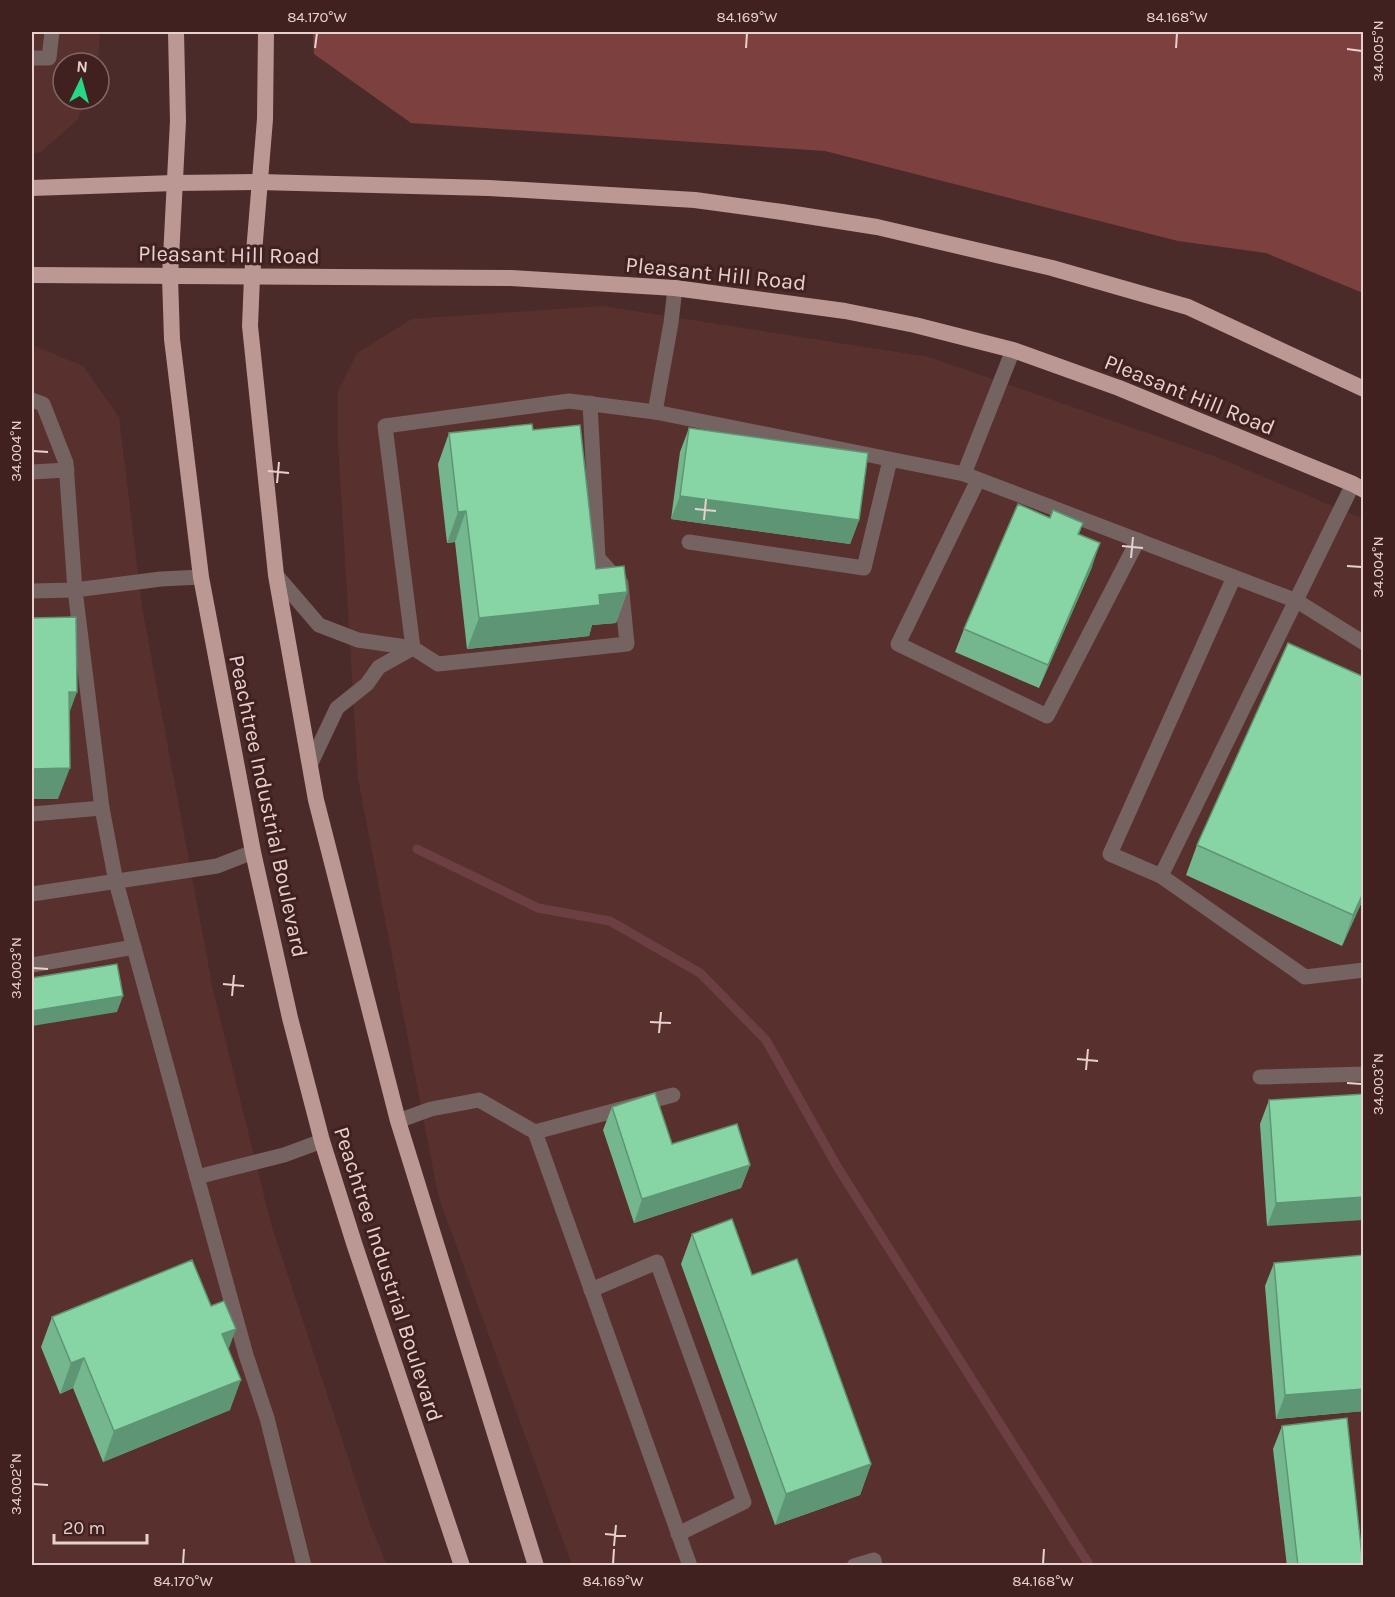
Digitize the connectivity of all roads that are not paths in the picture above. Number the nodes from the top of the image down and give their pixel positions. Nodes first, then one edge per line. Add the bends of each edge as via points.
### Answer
1 (52, 32) edge
2 (176, 32) edge
3 (266, 32) edge
4 (32, 58) edge
5 (259, 182) junction
6 (174, 183) junction
7 (32, 188) edge
8 (32, 275) edge
9 (170, 277) junction
10 (252, 277) junction
11 (675, 288) junction
12 (1013, 350) junction
13 (1364, 389) edge
14 (32, 400) edge
15 (590, 404) junction
16 (655, 412) junction
17 (890, 460) junction
18 (67, 470) junction
19 (32, 472) edge
20 (971, 477) junction
21 (1358, 487) edge
22 (1138, 540) junction
23 (689, 542) dead end
24 (276, 575) junction
25 (201, 577) junction
26 (1234, 577) junction
27 (75, 590) junction
28 (32, 591) edge
29 (1297, 601) junction
30 (1364, 643) edge
31 (413, 648) junction
32 (310, 765) junction
33 (102, 808) junction
34 (32, 814) edge
35 (254, 852) junction
36 (1161, 876) junction
37 (116, 882) junction
38 (32, 894) edge
39 (134, 947) junction
40 (32, 965) edge
41 (1364, 970) edge
42 (1364, 1074) edge
43 (1260, 1077) dead end
44 (673, 1095) dead end
45 (398, 1121) junction
46 (534, 1132) junction
47 (322, 1141) junction
48 (197, 1177) junction
49 (591, 1290) junction
50 (678, 1534) junction
51 (304, 1566) edge
52 (462, 1566) edge
53 (537, 1566) edge
54 (690, 1566) edge
55 (854, 1566) edge
56 (875, 1566) edge

1 - 4 lane via 49,58
2 - 6 highway, Peachtree Industrial Boulevard via 178,121
3 - 5 highway via 265,119
5 - 6 highway
5 - 10 highway
5 - 13 highway via 489,188 695,200 877,227 1052,268 1188,307
6 - 7 highway
6 - 9 highway, Peachtree Industrial Boulevard
8 - 9 highway, Pleasant Hill Road
9 - 10 highway, Pleasant Hill Road
9 - 25 highway, Peachtree Industrial Boulevard via 174,361
10 - 11 highway, Pleasant Hill Road via 511,278
10 - 24 highway via 250,326
11 - 12 highway, Pleasant Hill Road via 845,311
11 - 16 lane
12 - 20 lane
12 - 21 highway, Pleasant Hill Road via 1119,388
14 - 18 lane via 43,404
15 - 16 lane
15 - 31 lane via 569,401 385,426
15 - 31 lane via 598,558 621,583 627,644 438,664
16 - 17 lane
17 - 20 lane
17 - 23 lane via 864,568
18 - 19 lane
18 - 27 lane
20 - 22 lane
20 - 22 lane via 898,644 1047,716
21 - 29 lane
22 - 26 lane
24 - 31 lane via 319,625 358,640
24 - 32 highway
25 - 27 lane
25 - 35 highway, Peachtree Industrial Boulevard
26 - 29 lane
26 - 36 lane via 1110,854
27 - 28 lane
27 - 33 lane
29 - 30 lane
29 - 36 lane
31 - 32 lane via 378,667 367,684 337,708
32 - 45 highway
33 - 34 lane
33 - 37 lane
35 - 37 lane via 217,866
35 - 47 highway, Peachtree Industrial Boulevard
36 - 41 lane via 1305,976
37 - 38 lane
37 - 39 lane
39 - 40 lane
39 - 48 lane
42 - 43 lane
44 - 46 lane
45 - 46 lane via 432,1109 479,1100
45 - 53 highway
46 - 49 lane
47 - 48 lane
47 - 52 highway, Peachtree Industrial Boulevard
48 - 51 lane via 267,1418
49 - 50 lane
49 - 50 lane via 657,1262 744,1502
50 - 54 lane
55 - 56 lane via 873,1560

